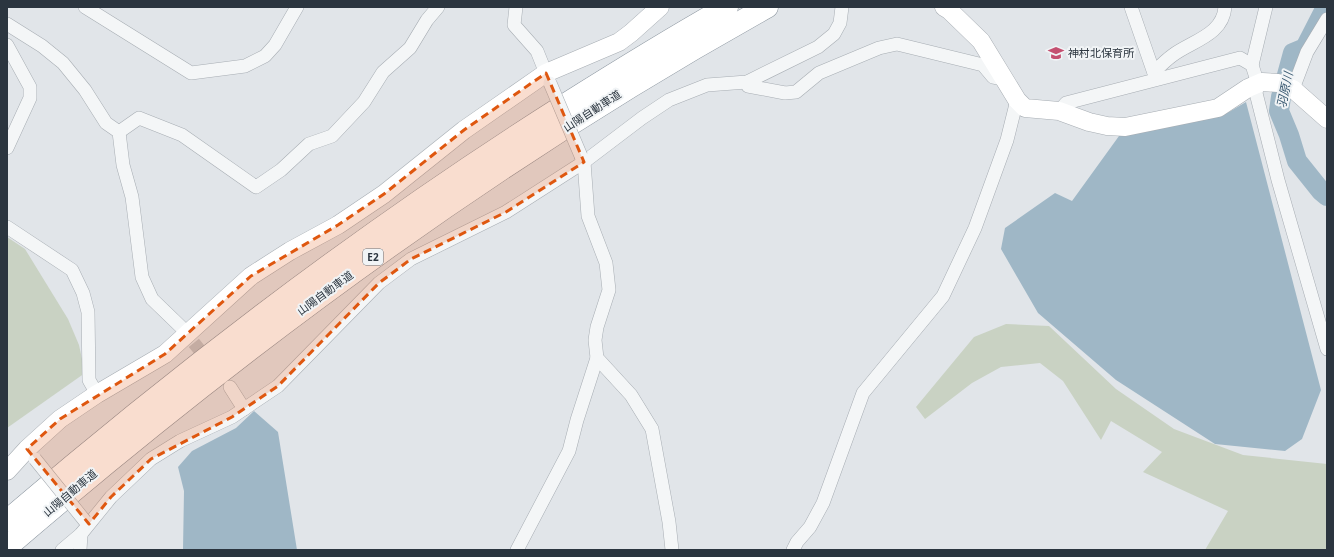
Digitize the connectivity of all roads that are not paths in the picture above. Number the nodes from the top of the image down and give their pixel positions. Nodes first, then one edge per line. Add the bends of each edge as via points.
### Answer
1 (85, 7) edge
2 (298, 7) edge
3 (438, 7) edge
4 (516, 7) edge
5 (660, 7) edge
6 (727, 7) edge
7 (767, 7) edge
8 (842, 7) edge
9 (944, 7) edge
10 (1131, 7) edge
11 (1225, 7) edge
12 (1266, 7) edge
13 (1327, 19) edge
14 (7, 24) edge
15 (7, 45) edge
16 (1252, 65) junction
17 (1156, 76) junction
18 (548, 78) junction
19 (1004, 79) junction
20 (747, 82) junction
21 (1258, 84) junction
22 (1293, 89) junction
23 (1016, 100) junction
24 (1060, 111) junction
25 (1327, 119) edge
26 (119, 132) junction
27 (7, 148) edge
28 (582, 159) junction
29 (7, 227) edge
30 (181, 327) tunnel mouth
31 (1327, 349) edge
32 (597, 358) junction
33 (230, 388) dead end
34 (97, 394) junction
35 (244, 409) junction
36 (31, 454) junction
37 (7, 471) edge
38 (7, 521) edge
39 (85, 526) junction
40 (7, 547) edge
41 (62, 550) edge
42 (80, 550) edge
43 (517, 550) edge
44 (672, 550) edge
45 (793, 550) edge

1 - 2 street via 191,73 245,66 265,56 275,45
3 - 26 street via 410,48 383,72 364,102 332,136 309,144 281,170 256,187 182,135 139,118
4 - 18 street via 514,25 537,50
5 - 18 street via 619,42
6 - 38 highway, 山陽自動車道 / E2 via 629,65 420,200 187,371
7 - 40 highway, 山陽自動車道 / E2 via 639,81 431,216 322,294 200,388 81,483
8 - 20 street via 840,23 834,34 818,47
9 - 19 street via 981,41
10 - 17 street
11 - 17 street via 1225,15 1212,33 1173,55
12 - 16 street
13 - 22 street via 1307,52
14 - 26 street via 63,63 85,90 106,123
15 - 27 street via 30,87 30,98
16 - 17 street via 1240,58
16 - 21 street
17 - 24 street via 1066,103
18 - 28 street, bridge
18 - 34 street via 464,130 384,194 338,225 251,276 165,354
19 - 20 street via 993,77 982,65 897,44 879,48 819,74 796,92 785,93 748,86
19 - 23 street
20 - 28 street via 707,86 669,100
21 - 22 street via 1278,83
21 - 24 street via 1218,108 1125,128 1089,122
21 - 31 street via 1256,93
22 - 25 street
23 - 24 street via 1025,108
23 - 45 street via 1007,140 975,228 943,296 863,393 823,503
26 - 30 street via 123,166 132,197 142,277 152,299
28 - 32 street via 588,216 606,263 609,290 597,327
28 - 35 street via 506,212 411,258 380,283 278,386
29 - 34 street via 72,270 83,293 88,312 89,380
32 - 43 street via 569,451
32 - 44 street via 630,395 652,429
33 - 35 street
34 - 36 street via 60,419
35 - 39 street via 180,441 151,459
36 - 37 street
36 - 39 street, bridge
39 - 41 street
39 - 42 street

